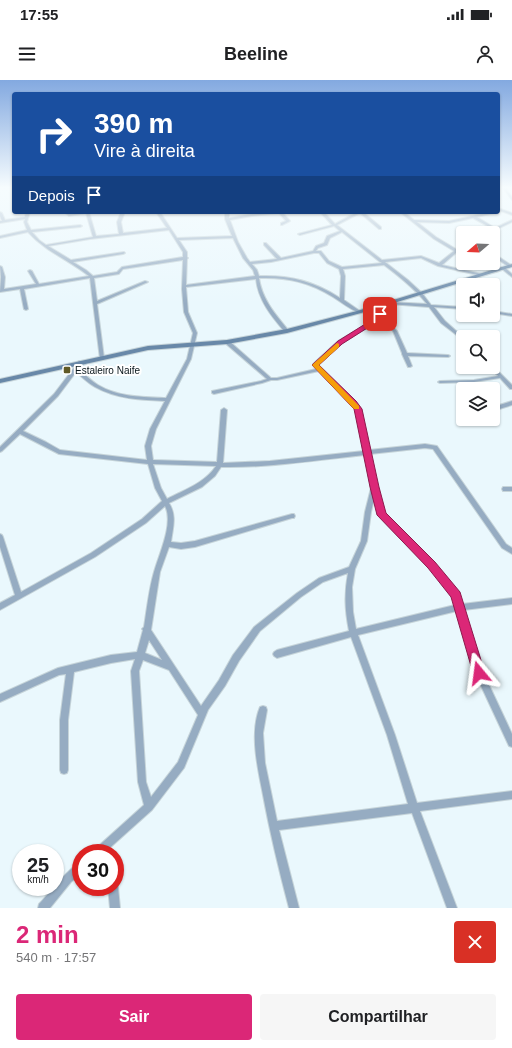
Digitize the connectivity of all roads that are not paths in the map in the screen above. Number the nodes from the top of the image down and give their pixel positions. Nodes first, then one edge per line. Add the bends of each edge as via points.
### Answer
1 (27, 227) edge
2 (75, 227) edge
3 (92, 227) edge
4 (120, 227) edge
5 (231, 227) edge
6 (329, 227) edge
7 (337, 227) edge
8 (420, 227) edge
9 (491, 227) edge
10 (500, 227) edge
11 (170, 229) joint
12 (29, 232) junction
13 (343, 232) junction
14 (121, 234) junction
15 (300, 234) dead end
16 (0, 237) edge
17 (95, 237) junction
18 (235, 237) junction
19 (176, 239) junction
20 (265, 244) dead end
21 (45, 246) junction
22 (456, 251) joint
23 (314, 252) junction
24 (123, 253) dead end
25 (186, 258) junction
26 (500, 258) edge
27 (280, 259) junction
28 (381, 260) junction
29 (72, 261) junction
30 (250, 263) junction
31 (386, 264) junction
32 (439, 265) junction
33 (511, 265) edge
34 (0, 267) edge
35 (341, 268) junction
36 (503, 268) junction
37 (30, 270) dead end
38 (481, 275) junction
39 (92, 276) junction
40 (512, 276) edge
41 (257, 277) junction
42 (146, 282) dead end
43 (38, 285) junction
44 (184, 286) junction
45 (22, 288) junction
46 (1, 291) edge
47 (421, 294) junction
48 (342, 301) junction
49 (96, 303) junction
50 (390, 303) junction
51 (431, 306) junction
52 (377, 307) junction
53 (456, 308) edge
54 (26, 309) dead end
55 (359, 312) junction
56 (500, 313) edge
57 (512, 315) edge
58 (381, 317) junction
59 (287, 331) junction
60 (456, 333) edge
61 (227, 342) junction
62 (193, 344) junction
63 (404, 354) junction
64 (448, 356) dead end
65 (102, 358) junction
66 (81, 362) junction
67 (410, 366) dead end
68 (76, 370) junction
69 (318, 370) junction
70 (498, 374) edge
71 (500, 377) junction
72 (270, 379) junction
73 (0, 381) edge
74 (440, 382) dead end
75 (512, 388) edge
76 (214, 392) dead end
77 (167, 400) junction
78 (512, 403) edge
79 (500, 407) edge
80 (224, 410) dead end
81 (19, 431) junction
82 (0, 450) edge
83 (367, 453) junction
84 (150, 462) junction
85 (220, 464) junction
86 (374, 487) junction
87 (165, 502) junction
88 (292, 516) dead end
89 (0, 537) edge
90 (167, 544) junction
91 (512, 551) edge
92 (352, 569) junction
93 (19, 596) junction
94 (512, 601) edge
95 (0, 607) edge
96 (460, 607) junction
97 (146, 629) junction
98 (353, 633) junction
99 (277, 654) dead end
100 (140, 655) junction
101 (170, 667) junction
102 (70, 669) junction
103 (0, 698) edge
104 (263, 710) dead end
105 (202, 714) junction
106 (512, 743) edge
107 (64, 770) dead end
108 (512, 796) edge
109 (149, 807) junction
110 (414, 807) junction
111 (273, 826) junction
112 (112, 844) edge
113 (72, 875) edge
114 (114, 896) edge
115 (43, 908) edge
116 (115, 908) edge
117 (294, 908) edge
118 (452, 908) edge

1 - 12 street
2 - 12 street
3 - 17 street
4 - 14 street
5 - 18 street
6 - 15 street
7 - 13 street
8 - 22 street
9 - 10 street via 495,229
11 - 14 street
11 - 19 street
12 - 16 street
12 - 21 street
13 - 23 street via 328,237 326,244
13 - 28 street
14 - 17 street
17 - 21 street
18 - 19 street
18 - 30 street
19 - 25 street
20 - 27 street
21 - 29 street
22 - 32 street
23 - 27 street
23 - 35 street via 320,252 328,262
24 - 29 street
25 - 39 street via 122,268 118,273
25 - 44 street
26 - 33 street
27 - 30 street
28 - 31 street
28 - 32 street via 419,257
29 - 39 street
30 - 41 street
31 - 35 street
31 - 47 street
32 - 38 street
33 - 36 street
34 - 46 street
35 - 48 street
36 - 38 street
36 - 40 street
37 - 43 street
38 - 47 street
39 - 43 street
39 - 49 street
41 - 44 street
41 - 48 street via 284,278 308,283
41 - 59 street via 259,288 275,319
42 - 49 street
43 - 45 street
44 - 62 street via 186,312 195,333
45 - 46 street
45 - 54 street
47 - 50 street
47 - 51 street
48 - 55 street
49 - 65 street
50 - 51 street
50 - 52 street
51 - 53 street
51 - 60 street via 443,322
52 - 55 street
52 - 58 street
55 - 59 street
56 - 57 street
58 - 63 street via 395,331
58 - 69 street via 340,342 315,365
59 - 61 street
61 - 62 street
61 - 72 street
62 - 65 street via 148,348
62 - 77 street via 189,359
63 - 64 street
63 - 67 street
65 - 66 street
66 - 68 street
66 - 73 street
68 - 77 street via 96,386 107,391
68 - 81 street via 56,395
69 - 72 street via 277,380
69 - 83 street via 358,409
70 - 71 street
71 - 74 street
71 - 75 street
72 - 76 street
77 - 84 street via 148,446
78 - 79 street
80 - 85 street
81 - 82 street
81 - 84 street via 59,452
83 - 85 street via 270,463
83 - 86 street
83 - 91 street via 435,447 504,546
84 - 85 street
84 - 87 street
85 - 87 street via 213,475 200,485
86 - 92 street via 364,541
86 - 96 street via 382,515 446,582 456,595
87 - 90 street via 171,518
87 - 93 street via 144,521 93,555
88 - 90 street via 195,544
89 - 93 street
90 - 97 street via 157,572
92 - 98 street via 349,612
92 - 105 street via 321,580 257,629
93 - 95 street
94 - 96 street
96 - 98 street
96 - 106 street via 479,673
97 - 100 street
97 - 101 street
98 - 99 street
98 - 110 street via 391,735
100 - 101 street
100 - 102 street via 111,658
100 - 109 street via 136,671 138,719 142,782
101 - 105 street
102 - 103 street
102 - 107 street via 64,720
104 - 111 street via 259,733 261,762
105 - 109 street via 181,765
108 - 110 street
109 - 112 street
110 - 111 street
110 - 118 street
111 - 117 street
113 - 115 street
114 - 116 street

